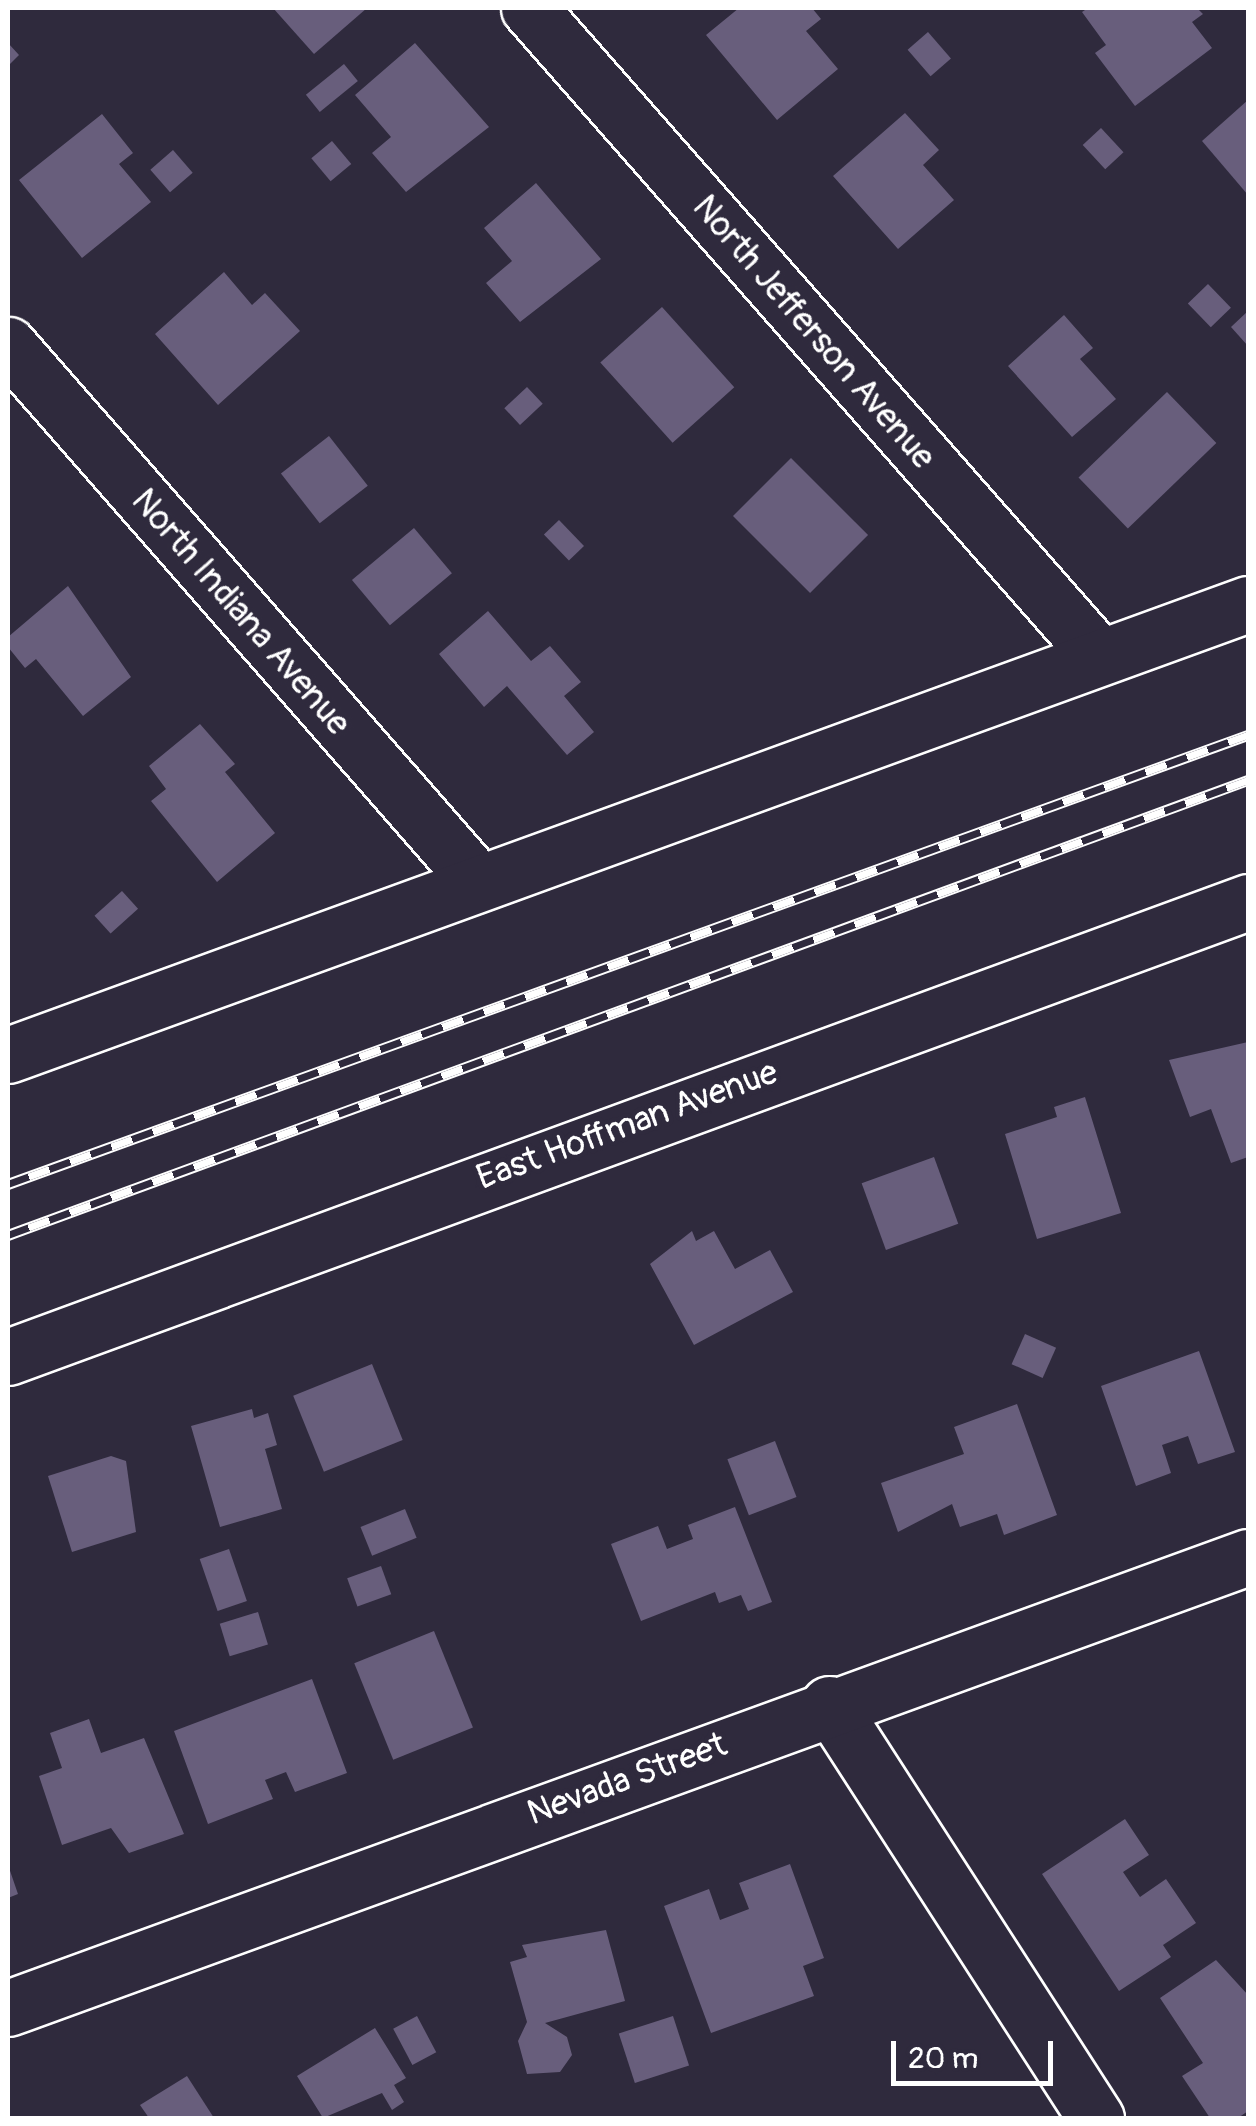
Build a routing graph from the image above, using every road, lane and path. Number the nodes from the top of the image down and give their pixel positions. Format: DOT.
graph roads {
  1 [pos="528,8"];
  2 [pos="8,346"];
  3 [pos="1248,604"];
  4 [pos="1099,656"];
  5 [pos="475,878"];
  6 [pos="1248,902"];
  7 [pos="8,1055"];
  8 [pos="8,1357"];
  9 [pos="1248,1557"];
  10 [pos="830,1704"];
  11 [pos="8,2008"];
  12 [pos="1096,2118"];
  1 -- 4 [label="street, North Jefferson Avenue"];
  2 -- 5 [label="street, North Indiana Avenue"];
  3 -- 4 [label="street"];
  4 -- 5 [label="street"];
  5 -- 7 [label="street"];
  6 -- 8 [label="street, East Hoffman Avenue"];
  9 -- 10 [label="street, Nevada Street"];
  10 -- 11 [label="street, Nevada Street"];
  10 -- 12 [label="street"];
}
